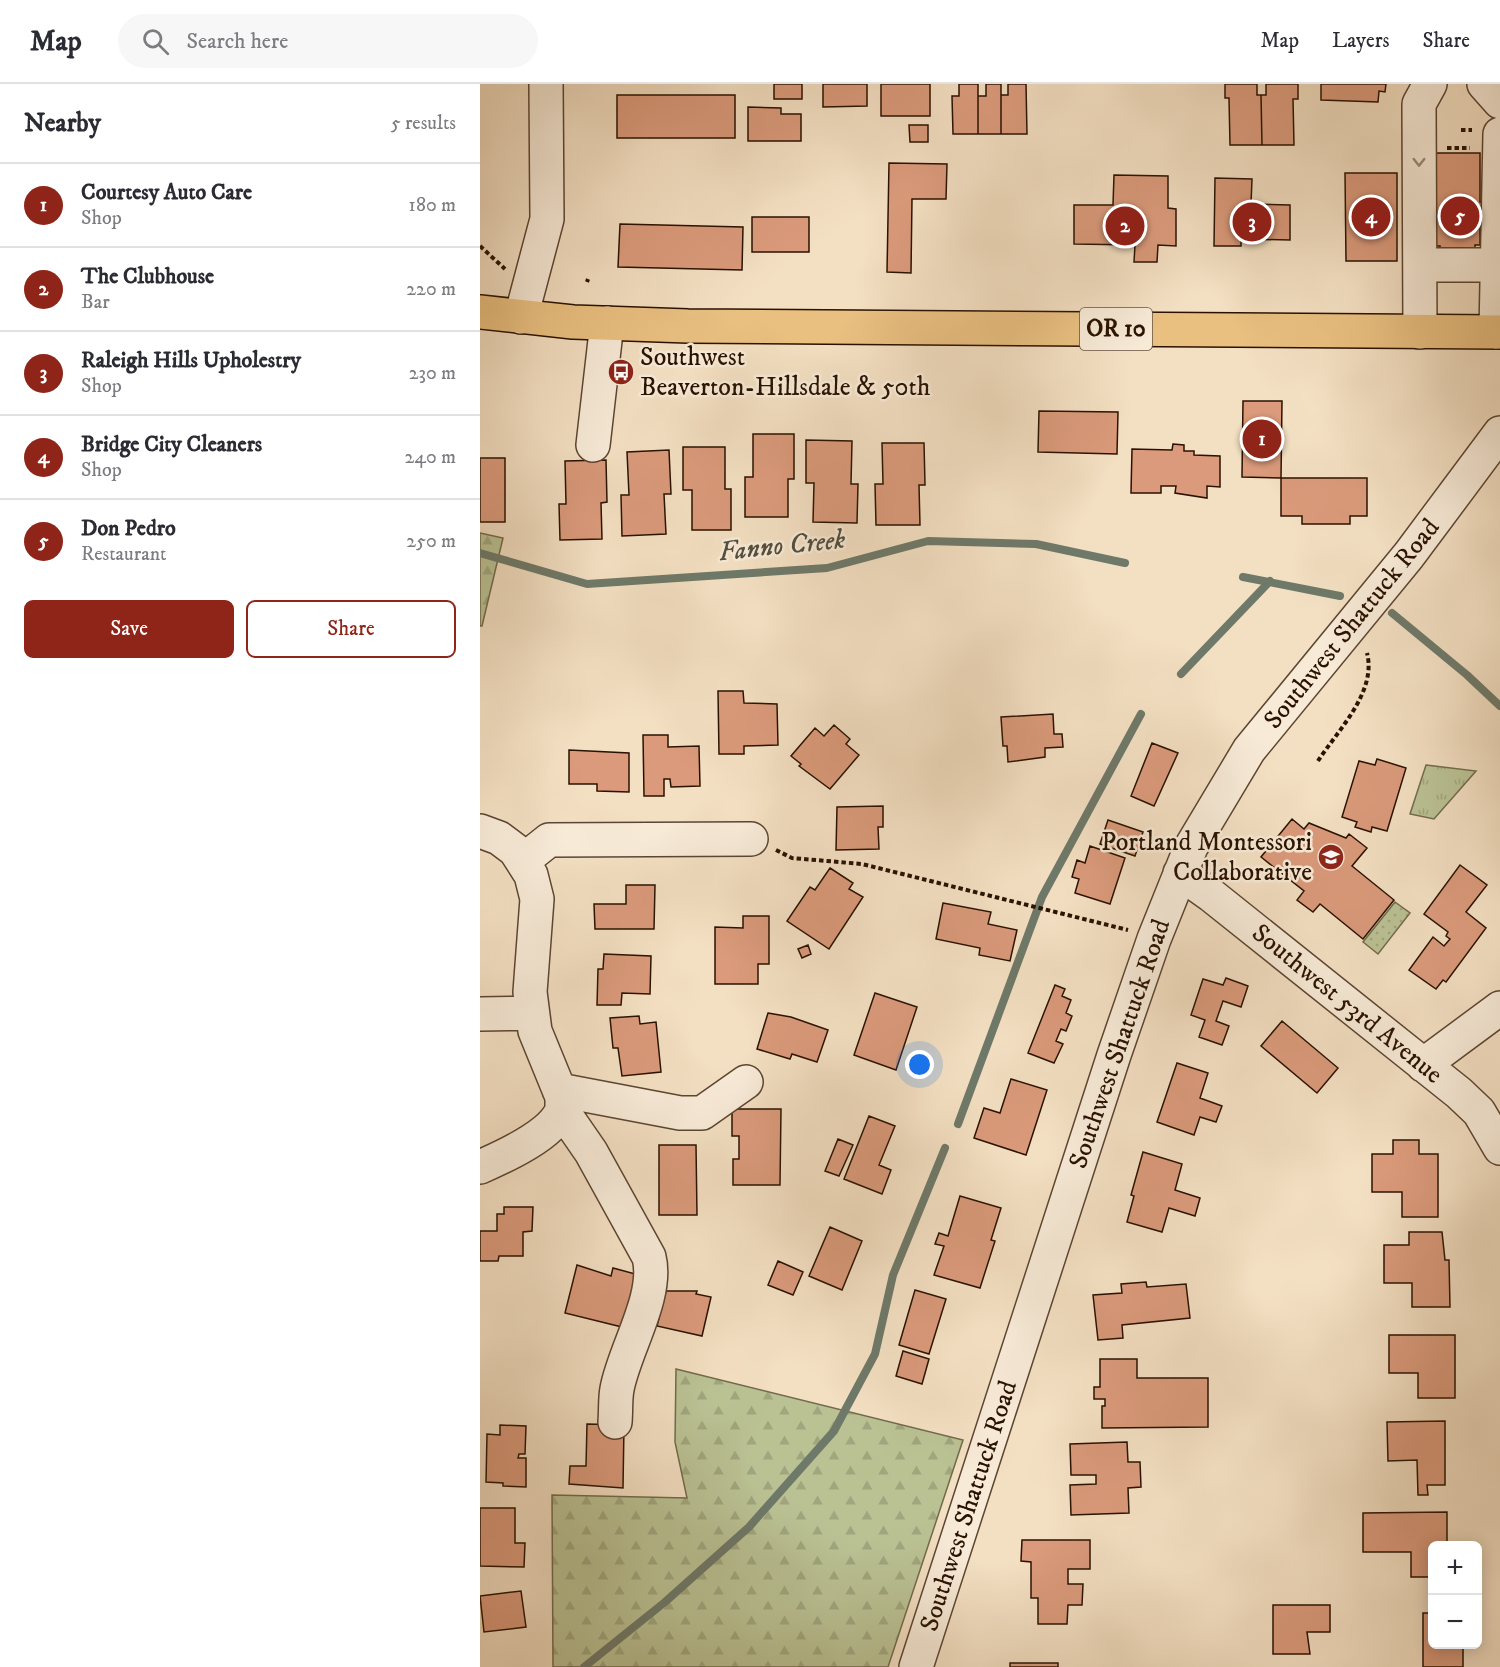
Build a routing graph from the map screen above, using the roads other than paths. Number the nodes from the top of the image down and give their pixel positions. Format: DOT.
graph roads {
  1 [pos="546,84"];
  2 [pos="1430,84"];
  3 [pos="1484,84"];
  4 [pos="1500,102"];
  5 [pos="1489,141"];
  6 [pos="1498,248"];
  7 [pos="1420,266"];
  8 [pos="480,312"];
  9 [pos="521,317"];
  10 [pos="607,323"];
  11 [pos="1420,332"];
  12 [pos="1498,332"];
  13 [pos="1500,433"];
  14 [pos="593,445"];
  15 [pos="480,831"];
  16 [pos="751,839"];
  17 [pos="524,860"];
  18 [pos="1180,873"];
  19 [pos="1500,1008"];
  20 [pos="531,1013"];
  21 [pos="480,1014"];
  22 [pos="1423,1065"];
  23 [pos="746,1083"];
  24 [pos="560,1100"];
  25 [pos="1500,1148"];
  26 [pos="480,1167"];
  27 [pos="615,1422"];
  28 [pos="916,1667"];
  1 -- 9 [label="street"];
  2 -- 7 [label="street, one-way"];
  3 -- 4 [label="street"];
  5 -- 6 [label="street"];
  6 -- 7 [label="street"];
  6 -- 12 [label="street"];
  7 -- 11 [label="street"];
  8 -- 9 [label="main road, OR 10"];
  9 -- 10 [label="main road, OR 10"];
  10 -- 11 [label="main road, OR 10"];
  10 -- 14 [label="street"];
  11 -- 12 [label="main road, OR 10"];
  13 -- 18 [label="street, Southwest Shattuck Road"];
  15 -- 17 [label="street"];
  16 -- 17 [label="street"];
  17 -- 20 [label="street"];
  18 -- 22 [label="street, Southwest 53rd Avenue"];
  18 -- 28 [label="street, Southwest Shattuck Road"];
  19 -- 22 [label="street"];
  20 -- 21 [label="street"];
  20 -- 24 [label="street"];
  22 -- 25 [label="street, Southwest 53rd Avenue"];
  23 -- 24 [label="street"];
  24 -- 26 [label="street"];
  24 -- 27 [label="street"];
}
